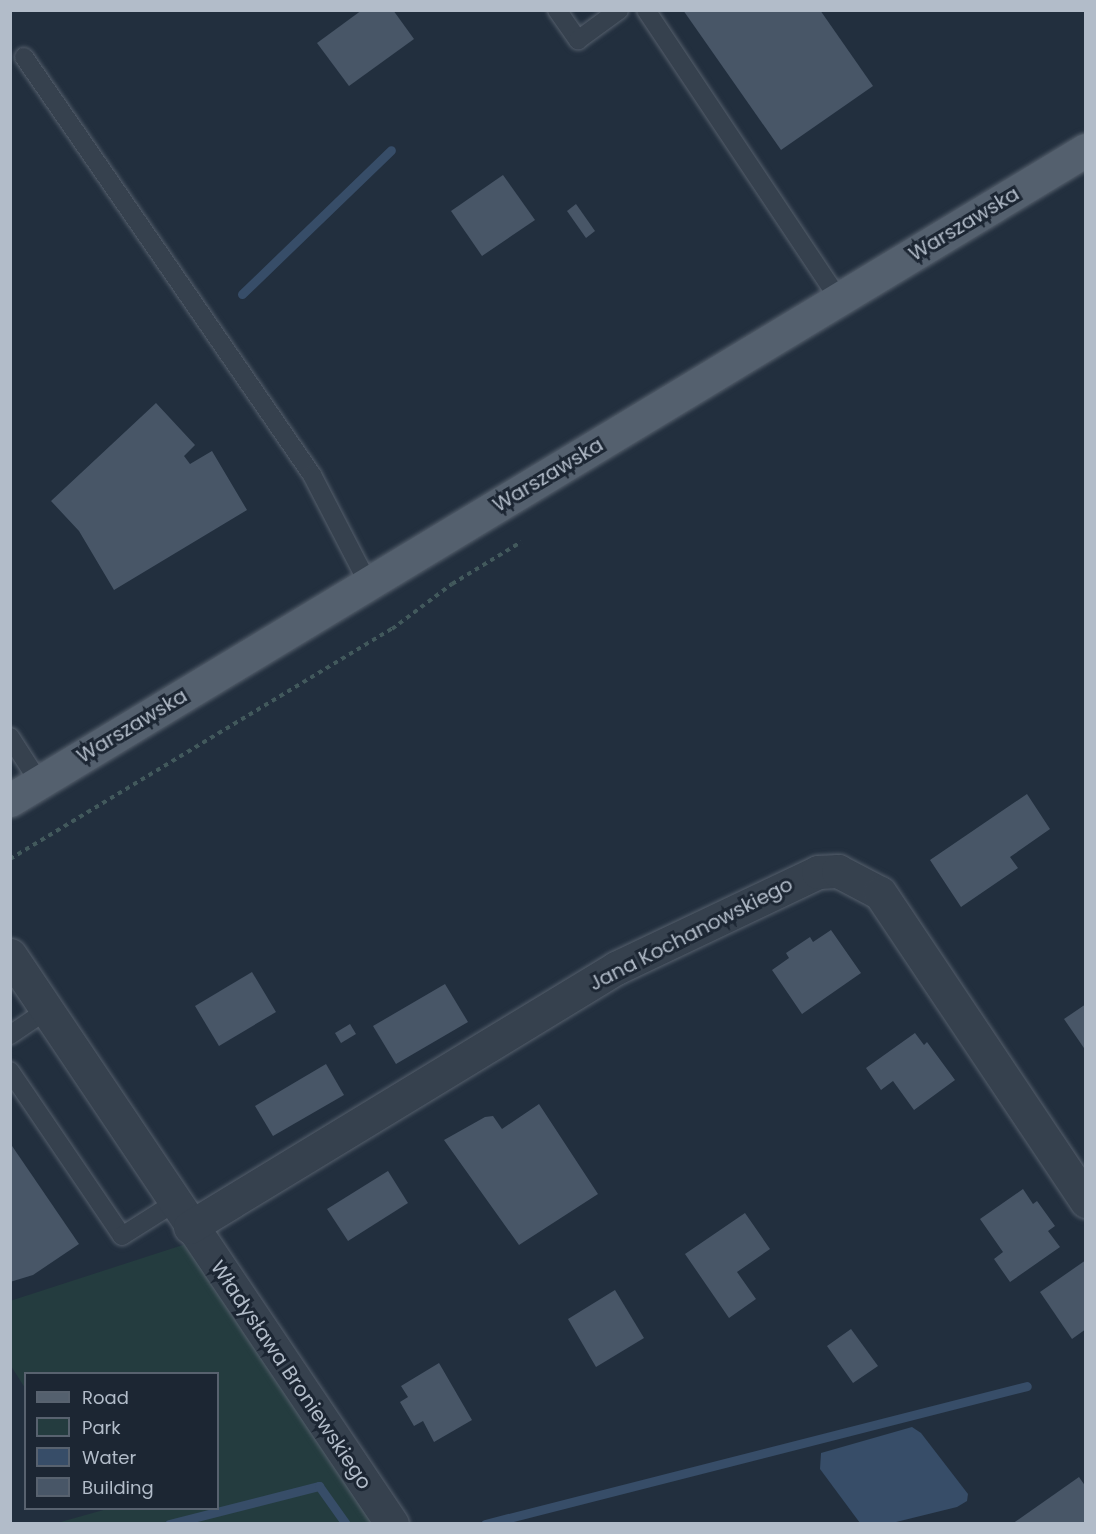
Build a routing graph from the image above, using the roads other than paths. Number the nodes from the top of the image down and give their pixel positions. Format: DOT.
graph roads {
  1 [pos="557,10"];
  2 [pos="619,10"];
  3 [pos="646,10"];
  4 [pos="24,57"];
  5 [pos="1086,150"];
  6 [pos="839,299"];
  7 [pos="369,583"];
  8 [pos="10,737"];
  9 [pos="39,782"];
  10 [pos="10,800"];
  11 [pos="10,955"];
  12 [pos="47,1010"];
  13 [pos="10,1035"];
  14 [pos="10,1071"];
  15 [pos="1080,1181"];
  16 [pos="182,1215"];
  17 [pos="392,1524"];
  1 -- 2 [label="lane"];
  3 -- 6 [label="lane"];
  4 -- 7 [label="lane"];
  5 -- 6 [label="main road, Warszawska"];
  6 -- 7 [label="main road, Warszawska"];
  7 -- 9 [label="main road, Warszawska"];
  8 -- 9 [label="lane"];
  9 -- 10 [label="main road, Warszawska"];
  11 -- 12 [label="street, Władysława Broniewskiego"];
  12 -- 13 [label="lane"];
  12 -- 16 [label="street, Władysława Broniewskiego"];
  14 -- 16 [label="lane"];
  15 -- 16 [label="street, Jana Kochanowskiego"];
  16 -- 17 [label="street, Władysława Broniewskiego"];
}
